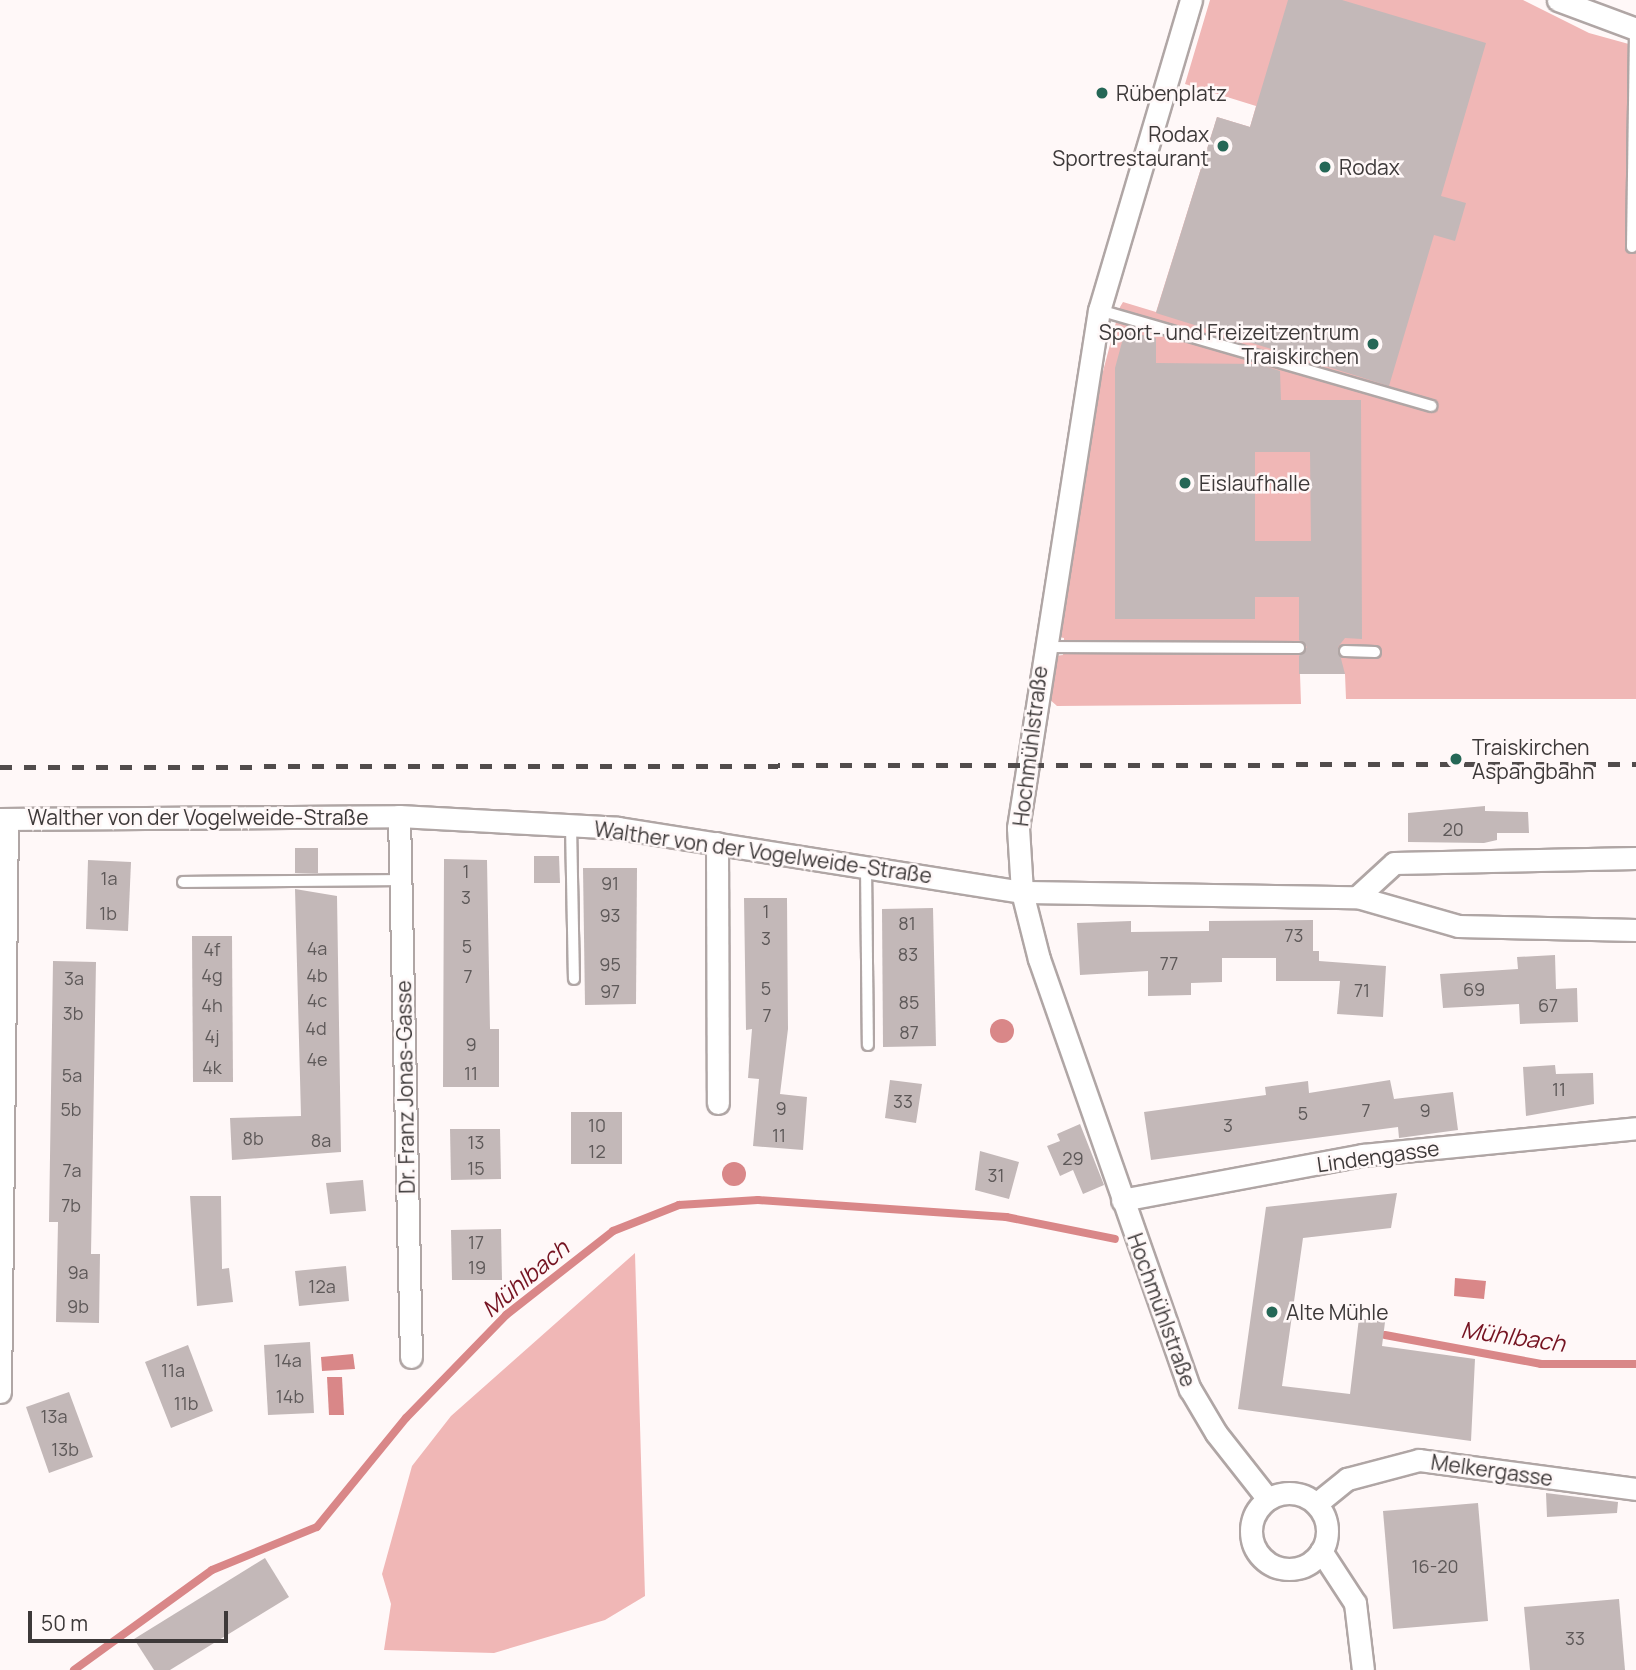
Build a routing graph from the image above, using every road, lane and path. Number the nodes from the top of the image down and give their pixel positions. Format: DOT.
graph roads {
  1 [pos="1191,0"];
  2 [pos="1558,0"];
  3 [pos="1636,29"];
  4 [pos="1632,247"];
  5 [pos="1099,310"];
  6 [pos="1431,406"];
  7 [pos="1043,647"];
  8 [pos="1299,648"];
  9 [pos="1345,650"];
  10 [pos="1376,652"];
  11 [pos="399,816"];
  12 [pos="4,819"];
  13 [pos="571,825"];
  14 [pos="717,843"];
  15 [pos="1636,858"];
  16 [pos="866,865"];
  17 [pos="400,880"];
  18 [pos="184,882"];
  19 [pos="1022,892"];
  20 [pos="1357,897"];
  21 [pos="1636,929"];
  22 [pos="574,979"];
  23 [pos="868,1045"];
  24 [pos="718,1103"];
  25 [pos="1636,1128"];
  26 [pos="4,1148"];
  27 [pos="1122,1200"];
  28 [pos="411,1357"];
  29 [pos="0,1392"];
  30 [pos="1636,1489"];
  31 [pos="1268,1499"];
  32 [pos="1316,1503"];
  33 [pos="1321,1551"];
  34 [pos="1363,1670"];
  1 -- 5 [label="street, Hochmühlstraße"];
  2 -- 3 [label="street"];
  3 -- 4 [label="lane"];
  5 -- 6 [label="lane"];
  5 -- 7 [label="street, Hochmühlstraße"];
  7 -- 8 [label="lane"];
  7 -- 19 [label="street, Hochmühlstraße"];
  9 -- 10 [label="lane"];
  11 -- 12 [label="street, Walther von der Vogelweide-Straße"];
  11 -- 13 [label="street, Walther von der Vogelweide-Straße"];
  11 -- 17 [label="street, Dr. Franz Jonas-Gasse"];
  12 -- 26 [label="street"];
  13 -- 14 [label="street, Walther von der Vogelweide-Straße"];
  13 -- 22 [label="lane"];
  14 -- 16 [label="street, Walther von der Vogelweide-Straße"];
  14 -- 24 [label="street"];
  15 -- 20 [label="street"];
  16 -- 19 [label="street, Walther von der Vogelweide-Straße"];
  16 -- 23 [label="lane"];
  17 -- 18 [label="lane"];
  17 -- 28 [label="street, Dr. Franz Jonas-Gasse"];
  19 -- 20 [label="street, Walther von der Vogelweide-Straße"];
  19 -- 27 [label="street, Hochmühlstraße"];
  20 -- 21 [label="street, Walther von der Vogelweide-Straße"];
  25 -- 27 [label="street, Lindengasse"];
  26 -- 29 [label="street"];
  27 -- 31 [label="street, Hochmühlstraße"];
  30 -- 32 [label="street, Melkergasse"];
  31 -- 32 [label="street"];
  31 -- 33 [label="street"];
  32 -- 33 [label="street"];
  33 -- 34 [label="street"];
}
